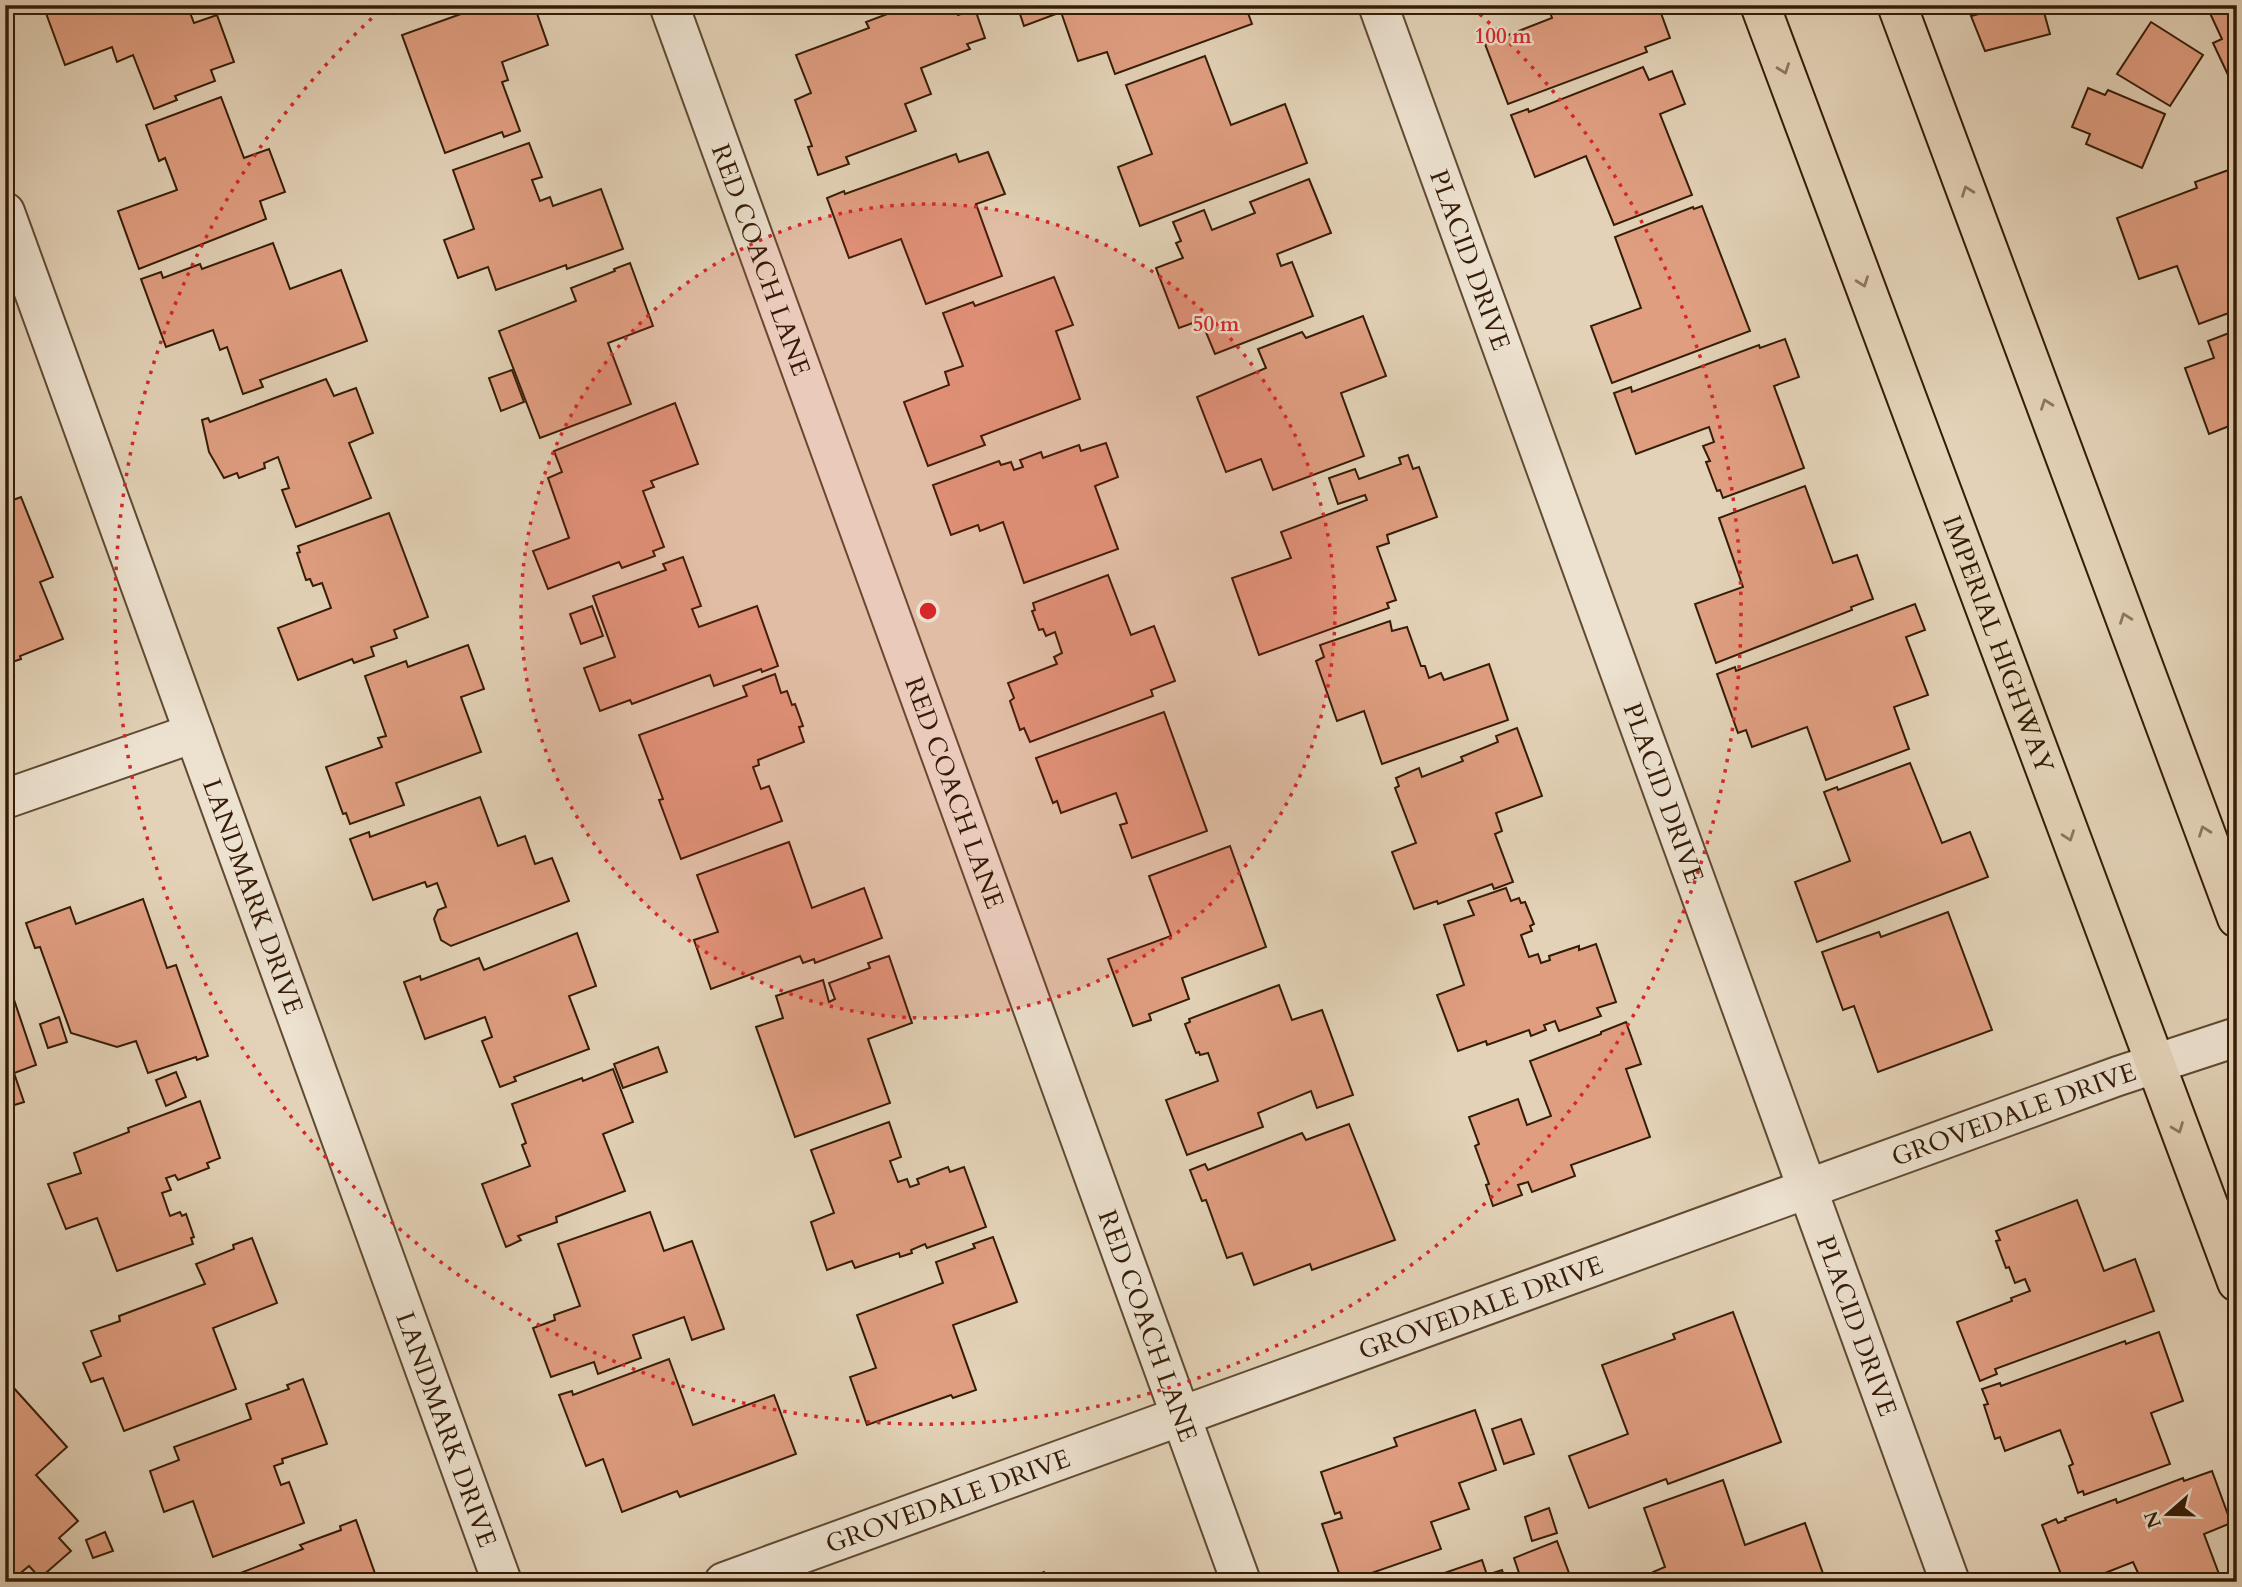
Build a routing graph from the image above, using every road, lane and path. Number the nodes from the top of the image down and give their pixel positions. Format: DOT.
graph roads {
  1 [pos="669,5"];
  2 [pos="1378,5"];
  3 [pos="1760,5"];
  4 [pos="1897,5"];
  5 [pos="5,212"];
  6 [pos="194,733"];
  7 [pos="5,799"];
  8 [pos="2237,918"];
  9 [pos="2237,1037"];
  10 [pos="2153,1064"];
  11 [pos="1807,1189"];
  12 [pos="2237,1282"];
  13 [pos="1181,1416"];
  14 [pos="502,1582"];
  15 [pos="724,1582"];
  16 [pos="1241,1582"];
  17 [pos="1950,1582"];
  1 -- 13 [label="street, RED COACH LANE"];
  2 -- 11 [label="street, PLACID DRIVE"];
  3 -- 10 [label="main road, IMPERIAL HIGHWAY, one-way"];
  8 -- 4 [label="main road, one-way"];
  5 -- 6 [label="street, LANDMARK DRIVE"];
  6 -- 7 [label="street"];
  6 -- 14 [label="street, LANDMARK DRIVE"];
  9 -- 10 [label="street, GROVEDALE DRIVE"];
  10 -- 11 [label="street, GROVEDALE DRIVE"];
  10 -- 12 [label="main road, IMPERIAL HIGHWAY, one-way"];
  11 -- 13 [label="street, GROVEDALE DRIVE"];
  11 -- 17 [label="street, PLACID DRIVE"];
  13 -- 15 [label="street, GROVEDALE DRIVE"];
  13 -- 16 [label="street, RED COACH LANE"];
}
